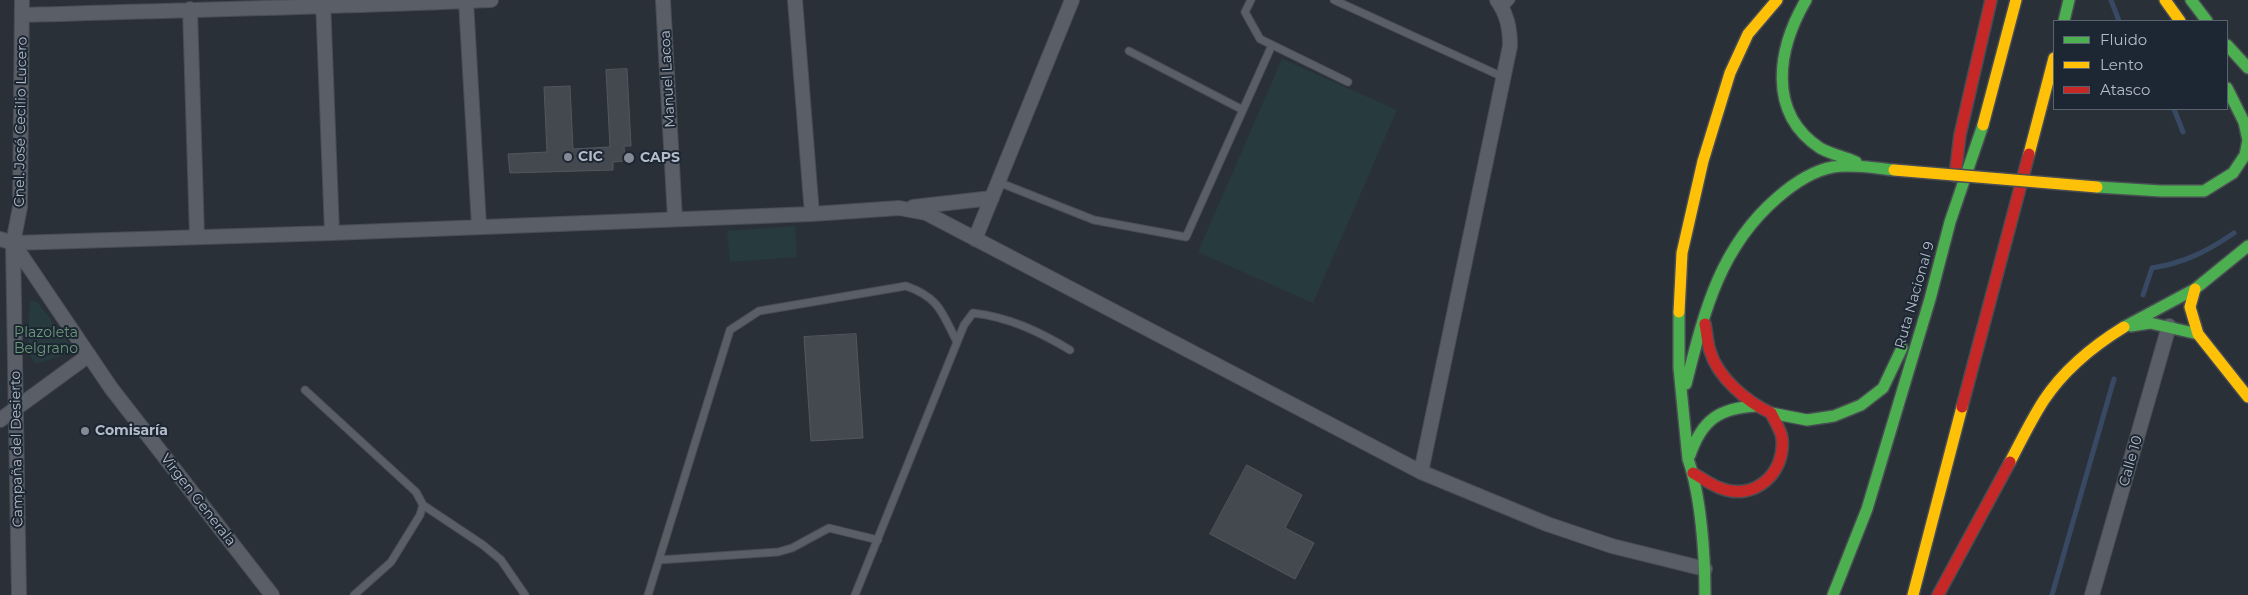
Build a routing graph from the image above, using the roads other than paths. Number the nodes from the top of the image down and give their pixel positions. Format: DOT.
graph roads {
  1 [pos="22,0"];
  2 [pos="491,0"];
  3 [pos="663,0"];
  4 [pos="795,0"];
  5 [pos="1072,0"];
  6 [pos="1250,0"];
  7 [pos="1334,0"];
  8 [pos="1776,0"];
  9 [pos="1806,0"];
  10 [pos="1991,0"];
  11 [pos="2016,0"];
  12 [pos="2069,0"];
  13 [pos="2165,0"];
  14 [pos="2184,0"];
  15 [pos="2191,0"];
  16 [pos="466,1"];
  17 [pos="1503,3"];
  18 [pos="323,4"];
  19 [pos="190,9"];
  20 [pos="23,15"];
  21 [pos="2064,20"];
  22 [pos="2179,20"];
  23 [pos="2191,20"];
  24 [pos="2206,20"];
  25 [pos="1272,44"];
  26 [pos="2228,46"];
  27 [pos="1129,51"];
  28 [pos="2053,62"];
  29 [pos="2248,68"];
  30 [pos="1503,76"];
  31 [pos="1348,82"];
  32 [pos="2228,90"];
  33 [pos="1243,110"];
  34 [pos="2045,137"];
  35 [pos="1863,168"];
  36 [pos="998,182"];
  37 [pos="2019,195"];
  38 [pos="992,198"];
  39 [pos="900,208"];
  40 [pos="812,214"];
  41 [pos="675,219"];
  42 [pos="1950,222"];
  43 [pos="479,226"];
  44 [pos="332,233"];
  45 [pos="197,236"];
  46 [pos="975,239"];
  47 [pos="6,241"];
  48 [pos="2248,246"];
  49 [pos="2195,289"];
  50 [pos="1930,299"];
  51 [pos="1704,317"];
  52 [pos="2124,326"];
  53 [pos="2169,326"];
  54 [pos="2198,334"];
  55 [pos="957,342"];
  56 [pos="1070,350"];
  57 [pos="90,354"];
  58 [pos="305,390"];
  59 [pos="2248,397"];
  60 [pos="1682,402"];
  61 [pos="1756,406"];
  62 [pos="16,408"];
  63 [pos="1771,413"];
  64 [pos="0,420"];
  65 [pos="1688,459"];
  66 [pos="1421,472"];
  67 [pos="1693,473"];
  68 [pos="423,505"];
  69 [pos="1867,509"];
  70 [pos="878,540"];
  71 [pos="659,560"];
  72 [pos="1705,568"];
  73 [pos="20,595"];
  74 [pos="272,595"];
  75 [pos="354,595"];
  76 [pos="525,595"];
  77 [pos="648,595"];
  78 [pos="855,595"];
  79 [pos="1705,595"];
  80 [pos="1833,595"];
  81 [pos="1843,595"];
  82 [pos="1913,595"];
  83 [pos="1938,595"];
  84 [pos="2092,595"];
  1 -- 20 [label="street, Cnel. José Cecilio Lucero"];
  2 -- 16 [label="street"];
  3 -- 41 [label="street, Manuel Lacoa"];
  4 -- 40 [label="street"];
  5 -- 36 [label="street"];
  6 -- 25 [label="lane"];
  7 -- 30 [label="lane"];
  8 -- 60 [label="main road"];
  9 -- 35 [label="main road"];
  10 -- 42 [label="main road"];
  11 -- 42 [label="main road, Ruta Nacional 9"];
  12 -- 21 [label="main road"];
  13 -- 22 [label="main road"];
  14 -- 23 [label="main road"];
  15 -- 24 [label="main road"];
  16 -- 18 [label="street"];
  16 -- 43 [label="street"];
  17 -- 30 [label="street"];
  18 -- 19 [label="street"];
  18 -- 44 [label="street"];
  19 -- 20 [label="street"];
  19 -- 45 [label="street"];
  20 -- 47 [label="street, Cnel. José Cecilio Lucero"];
  25 -- 31 [label="lane"];
  25 -- 33 [label="lane"];
  26 -- 29 [label="main road"];
  27 -- 33 [label="lane"];
  28 -- 37 [label="main road"];
  30 -- 66 [label="street"];
  32 -- 35 [label="main road, bridge"];
  33 -- 36 [label="lane"];
  34 -- 37 [label="main road"];
  35 -- 51 [label="main road"];
  36 -- 38 [label="street"];
  37 -- 82 [label="main road"];
  38 -- 39 [label="street"];
  38 -- 46 [label="street"];
  39 -- 40 [label="street"];
  39 -- 46 [label="street"];
  40 -- 41 [label="street"];
  41 -- 43 [label="street"];
  42 -- 50 [label="main road, Ruta Nacional 9"];
  43 -- 44 [label="street"];
  44 -- 45 [label="street"];
  45 -- 47 [label="street"];
  46 -- 66 [label="street"];
  47 -- 57 [label="street, Virgen Generala"];
  47 -- 62 [label="street, Campaña del Desierto"];
  48 -- 49 [label="main road"];
  49 -- 52 [label="main road"];
  49 -- 54 [label="main road"];
  50 -- 63 [label="main road"];
  50 -- 69 [label="main road, Ruta Nacional 9"];
  51 -- 60 [label="main road"];
  51 -- 61 [label="main road"];
  52 -- 53 [label="main road"];
  52 -- 83 [label="main road"];
  53 -- 54 [label="main road"];
  53 -- 84 [label="street, Calle 10"];
  54 -- 59 [label="main road"];
  55 -- 56 [label="lane"];
  55 -- 70 [label="lane"];
  55 -- 71 [label="lane"];
  57 -- 62 [label="street"];
  57 -- 74 [label="street, Virgen Generala"];
  58 -- 68 [label="lane"];
  60 -- 65 [label="main road"];
  61 -- 63 [label="main road"];
  61 -- 65 [label="main road"];
  62 -- 64 [label="street"];
  62 -- 73 [label="street, Campaña del Desierto"];
  63 -- 67 [label="main road"];
  65 -- 67 [label="main road"];
  66 -- 72 [label="street"];
  67 -- 72 [label="main road"];
  68 -- 75 [label="lane"];
  68 -- 76 [label="lane"];
  69 -- 80 [label="main road, Ruta Nacional 9"];
  69 -- 81 [label="main road"];
  70 -- 71 [label="lane"];
  70 -- 78 [label="lane"];
  71 -- 77 [label="lane"];
  72 -- 79 [label="main road"];
}
